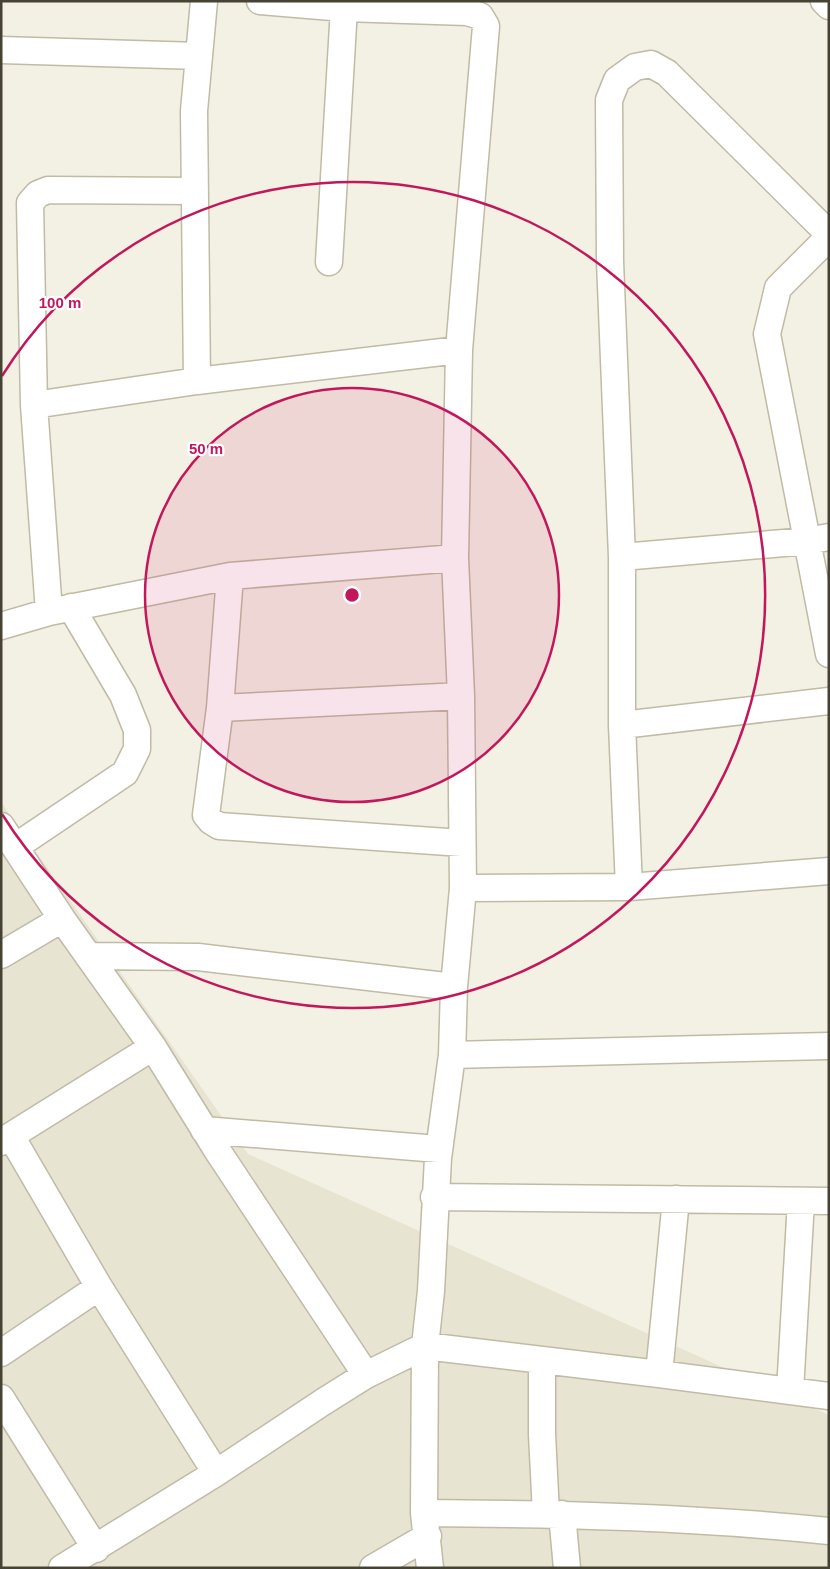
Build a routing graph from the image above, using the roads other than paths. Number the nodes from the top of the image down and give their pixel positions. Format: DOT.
graph roads {
  1 [pos="204,1"];
  2 [pos="260,1"];
  3 [pos="824,1"];
  4 [pos="829,6"];
  5 [pos="344,8"];
  6 [pos="1,50"];
  7 [pos="199,56"];
  8 [pos="194,191"];
  9 [pos="829,236"];
  10 [pos="329,262"];
  11 [pos="459,350"];
  12 [pos="197,380"];
  13 [pos="34,405"];
  14 [pos="818,538"];
  15 [pos="622,557"];
  16 [pos="455,558"];
  17 [pos="230,576"];
  18 [pos="60,610"];
  19 [pos="1,626"];
  20 [pos="829,654"];
  21 [pos="461,696"];
  22 [pos="829,701"];
  23 [pos="220,708"];
  24 [pos="622,725"];
  25 [pos="8,836"];
  26 [pos="462,843"];
  27 [pos="829,871"];
  28 [pos="629,887"];
  29 [pos="463,888"];
  30 [pos="62,919"];
  31 [pos="1,955"];
  32 [pos="88,956"];
  33 [pos="454,986"];
  34 [pos="829,1046"];
  35 [pos="152,1047"];
  36 [pos="452,1055"];
  37 [pos="204,1130"];
  38 [pos="6,1139"];
  39 [pos="438,1149"];
  40 [pos="434,1197"];
  41 [pos="676,1200"];
  42 [pos="801,1201"];
  43 [pos="829,1201"];
  44 [pos="99,1288"];
  45 [pos="425,1346"];
  46 [pos="1,1353"];
  47 [pos="542,1360"];
  48 [pos="660,1374"];
  49 [pos="366,1375"];
  50 [pos="790,1391"];
  51 [pos="829,1396"];
  52 [pos="1,1398"];
  53 [pos="216,1474"];
  54 [pos="554,1514"];
  55 [pos="426,1525"];
  56 [pos="829,1531"];
  57 [pos="96,1549"];
  58 [pos="62,1568"];
  59 [pos="373,1568"];
  60 [pos="430,1568"];
  61 [pos="567,1568"];
  1 -- 7 [label="street"];
  2 -- 5 [label="street"];
  3 -- 4 [label="street"];
  5 -- 10 [label="street"];
  5 -- 11 [label="street"];
  6 -- 7 [label="street"];
  7 -- 8 [label="street"];
  8 -- 12 [label="street"];
  8 -- 13 [label="street"];
  9 -- 14 [label="street"];
  9 -- 15 [label="street"];
  11 -- 12 [label="street"];
  11 -- 16 [label="street"];
  12 -- 13 [label="street"];
  13 -- 18 [label="street"];
  14 -- 15 [label="street"];
  14 -- 20 [label="street"];
  15 -- 24 [label="street"];
  16 -- 17 [label="street"];
  16 -- 21 [label="street"];
  17 -- 18 [label="street"];
  17 -- 23 [label="street"];
  18 -- 19 [label="street"];
  18 -- 25 [label="street"];
  21 -- 23 [label="street"];
  21 -- 26 [label="street"];
  22 -- 24 [label="street"];
  23 -- 26 [label="street"];
  24 -- 28 [label="street"];
  25 -- 30 [label="street"];
  26 -- 29 [label="street"];
  27 -- 28 [label="street"];
  28 -- 29 [label="street"];
  29 -- 33 [label="street"];
  30 -- 31 [label="street"];
  30 -- 32 [label="street"];
  32 -- 33 [label="street"];
  32 -- 35 [label="street"];
  33 -- 36 [label="street"];
  34 -- 36 [label="street"];
  35 -- 37 [label="street"];
  35 -- 38 [label="street"];
  36 -- 39 [label="street"];
  37 -- 39 [label="street"];
  37 -- 49 [label="street"];
  38 -- 44 [label="street"];
  39 -- 40 [label="street"];
  40 -- 41 [label="street"];
  40 -- 45 [label="street"];
  41 -- 42 [label="street"];
  41 -- 48 [label="street"];
  42 -- 43 [label="street"];
  42 -- 50 [label="street"];
  44 -- 46 [label="street"];
  44 -- 53 [label="street"];
  45 -- 47 [label="street"];
  45 -- 49 [label="street"];
  45 -- 55 [label="street"];
  47 -- 48 [label="street"];
  47 -- 54 [label="street"];
  48 -- 50 [label="street"];
  49 -- 53 [label="street"];
  50 -- 51 [label="street"];
  52 -- 57 [label="street"];
  53 -- 57 [label="street"];
  54 -- 55 [label="street"];
  54 -- 56 [label="street"];
  54 -- 61 [label="street"];
  55 -- 59 [label="street"];
  55 -- 60 [label="street"];
  57 -- 58 [label="street"];
}
